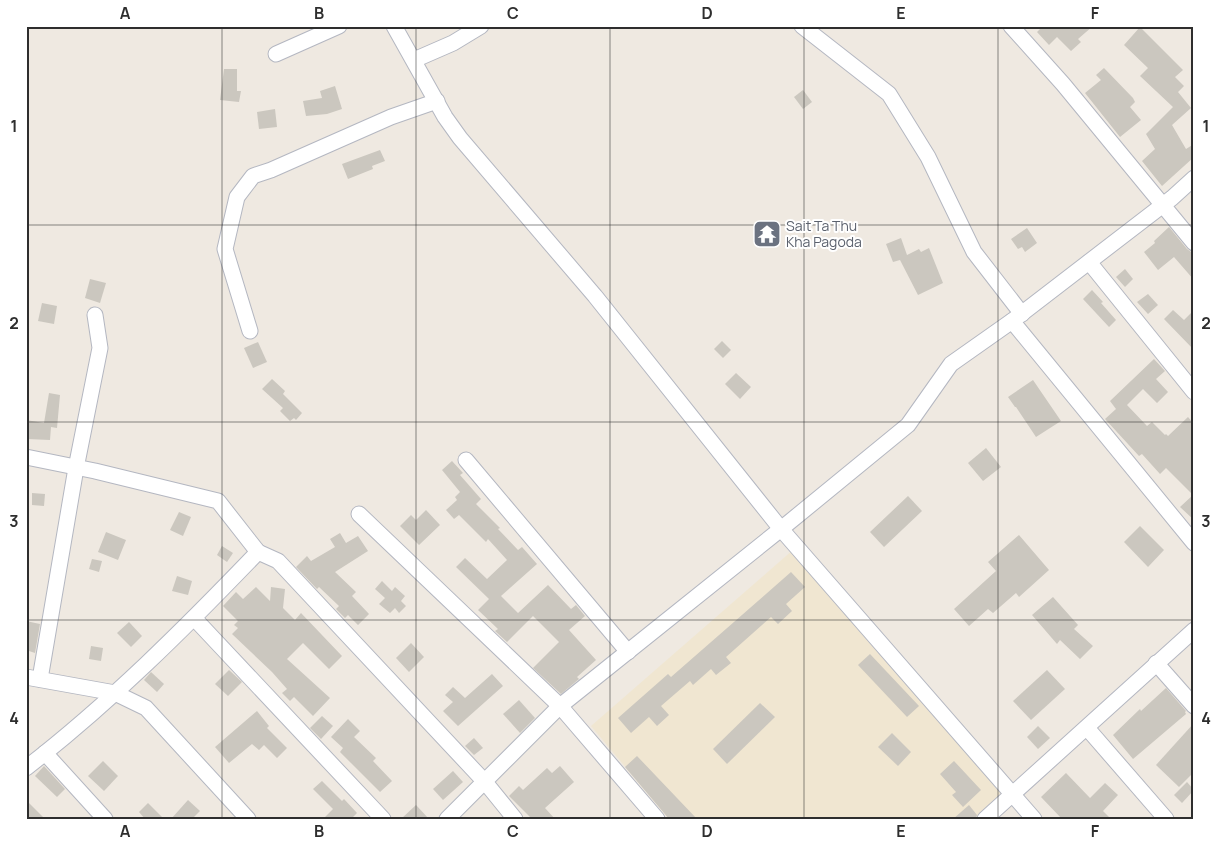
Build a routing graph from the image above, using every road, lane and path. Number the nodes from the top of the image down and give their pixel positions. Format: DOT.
graph roads {
  1 [pos="339,26"];
  2 [pos="394,26"];
  3 [pos="482,26"];
  4 [pos="802,26"];
  5 [pos="1011,26"];
  6 [pos="276,54"];
  7 [pos="414,60"];
  8 [pos="437,101"];
  9 [pos="1194,178"];
  10 [pos="1162,205"];
  11 [pos="1194,243"];
  12 [pos="1089,262"];
  13 [pos="95,315"];
  14 [pos="1017,317"];
  15 [pos="250,331"];
  16 [pos="1194,392"];
  17 [pos="26,457"];
  18 [pos="466,460"];
  19 [pos="76,468"];
  20 [pos="359,514"];
  21 [pos="781,529"];
  22 [pos="1194,543"];
  23 [pos="258,552"];
  24 [pos="194,618"];
  25 [pos="1194,630"];
  26 [pos="628,652"];
  27 [pos="1156,663"];
  28 [pos="33,678"];
  29 [pos="116,693"];
  30 [pos="560,706"];
  31 [pos="1194,706"];
  32 [pos="1087,728"];
  33 [pos="45,753"];
  34 [pos="26,768"];
  35 [pos="485,782"];
  36 [pos="1013,795"];
  37 [pos="105,819"];
  38 [pos="248,819"];
  39 [pos="383,819"];
  40 [pos="447,819"];
  41 [pos="515,819"];
  42 [pos="657,819"];
  43 [pos="985,819"];
  44 [pos="1034,819"];
  45 [pos="1166,819"];
  1 -- 6 [label="street"];
  2 -- 7 [label="street"];
  3 -- 7 [label="street"];
  4 -- 14 [label="street"];
  5 -- 10 [label="street"];
  7 -- 8 [label="street"];
  8 -- 15 [label="street"];
  8 -- 21 [label="street"];
  9 -- 10 [label="street"];
  10 -- 11 [label="street"];
  10 -- 12 [label="street"];
  12 -- 14 [label="street"];
  12 -- 16 [label="street"];
  13 -- 19 [label="street"];
  14 -- 21 [label="street"];
  14 -- 22 [label="street"];
  17 -- 19 [label="street"];
  18 -- 26 [label="street"];
  19 -- 23 [label="street"];
  19 -- 28 [label="street"];
  20 -- 30 [label="street"];
  21 -- 26 [label="street"];
  21 -- 36 [label="street"];
  23 -- 24 [label="street"];
  23 -- 35 [label="street"];
  24 -- 29 [label="street"];
  24 -- 39 [label="street"];
  25 -- 27 [label="street"];
  26 -- 30 [label="street"];
  27 -- 31 [label="street"];
  27 -- 32 [label="street"];
  28 -- 29 [label="street"];
  29 -- 33 [label="street"];
  29 -- 38 [label="street"];
  30 -- 35 [label="street"];
  30 -- 42 [label="street"];
  32 -- 36 [label="street"];
  32 -- 45 [label="street"];
  33 -- 34 [label="street"];
  33 -- 37 [label="street"];
  35 -- 40 [label="street"];
  35 -- 41 [label="street"];
  36 -- 43 [label="street"];
  36 -- 44 [label="street"];
}
